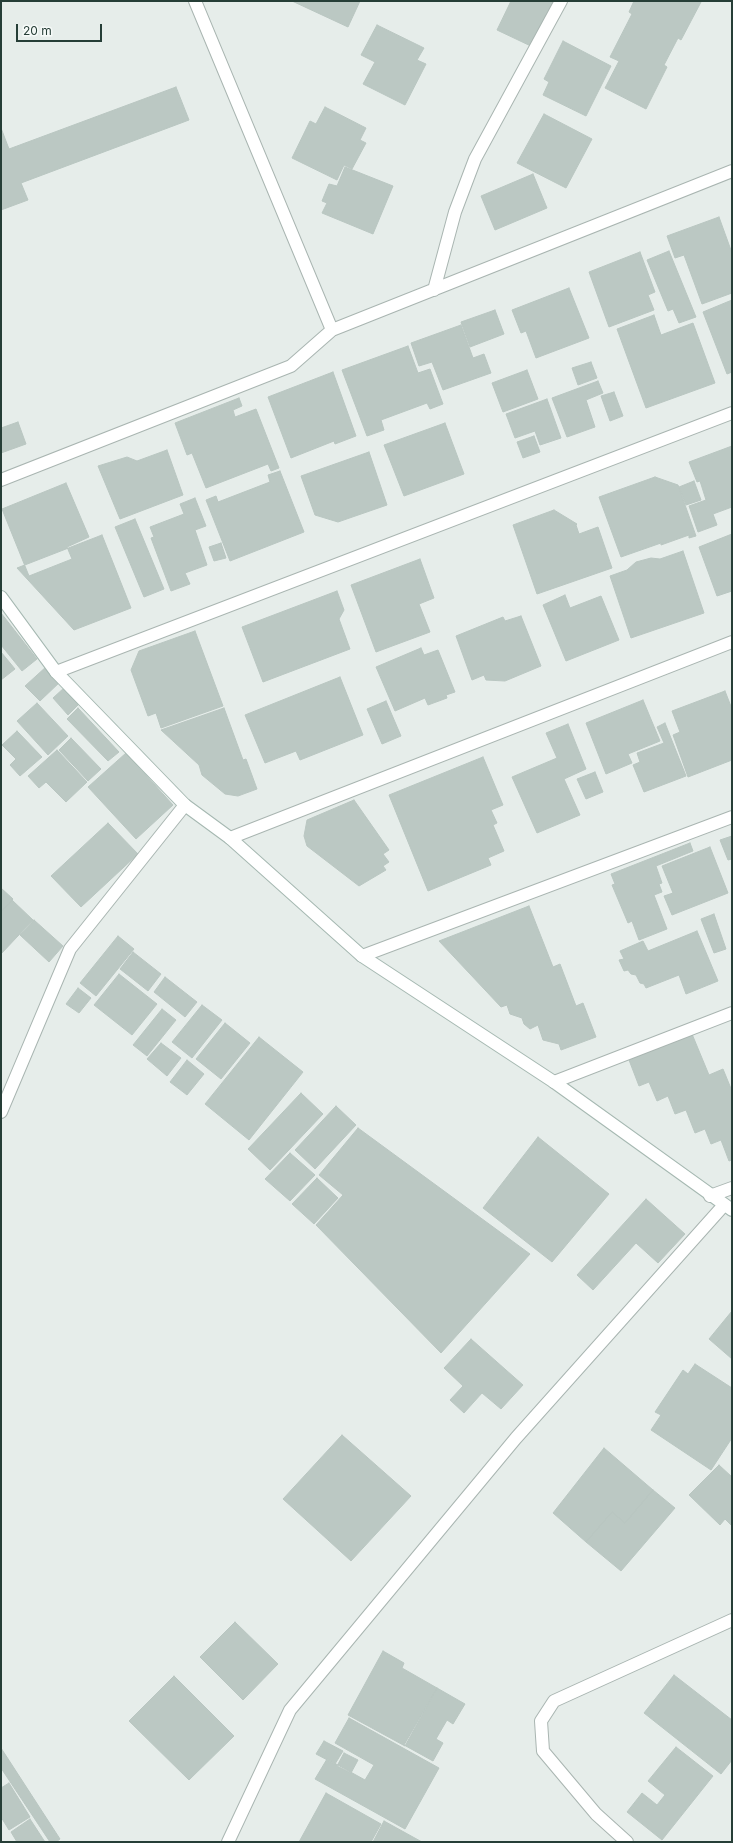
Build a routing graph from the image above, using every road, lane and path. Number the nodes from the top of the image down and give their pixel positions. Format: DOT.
graph roads {
  1 [pos="195,1"];
  2 [pos="561,1"];
  3 [pos="732,171"];
  4 [pos="434,290"];
  5 [pos="332,330"];
  6 [pos="732,414"];
  7 [pos="1,480"];
  8 [pos="1,597"];
  9 [pos="732,642"];
  10 [pos="56,672"];
  11 [pos="185,805"];
  12 [pos="732,817"];
  13 [pos="230,838"];
  14 [pos="362,956"];
  15 [pos="732,1013"];
  16 [pos="554,1082"];
  17 [pos="1,1112"];
  18 [pos="732,1188"];
  19 [pos="710,1196"];
  20 [pos="728,1208"];
  21 [pos="732,1620"];
  22 [pos="228,1842"];
  23 [pos="627,1842"];
  1 -- 5 [label="street"];
  2 -- 4 [label="street"];
  3 -- 4 [label="street"];
  4 -- 5 [label="street"];
  5 -- 7 [label="street"];
  6 -- 10 [label="street"];
  8 -- 10 [label="street"];
  9 -- 13 [label="street"];
  10 -- 11 [label="street"];
  11 -- 13 [label="street"];
  11 -- 17 [label="street"];
  12 -- 14 [label="street"];
  13 -- 14 [label="street"];
  14 -- 16 [label="street"];
  15 -- 16 [label="street"];
  16 -- 19 [label="street"];
  18 -- 19 [label="street"];
  19 -- 20 [label="street"];
  20 -- 22 [label="street"];
  21 -- 23 [label="street"];
}
